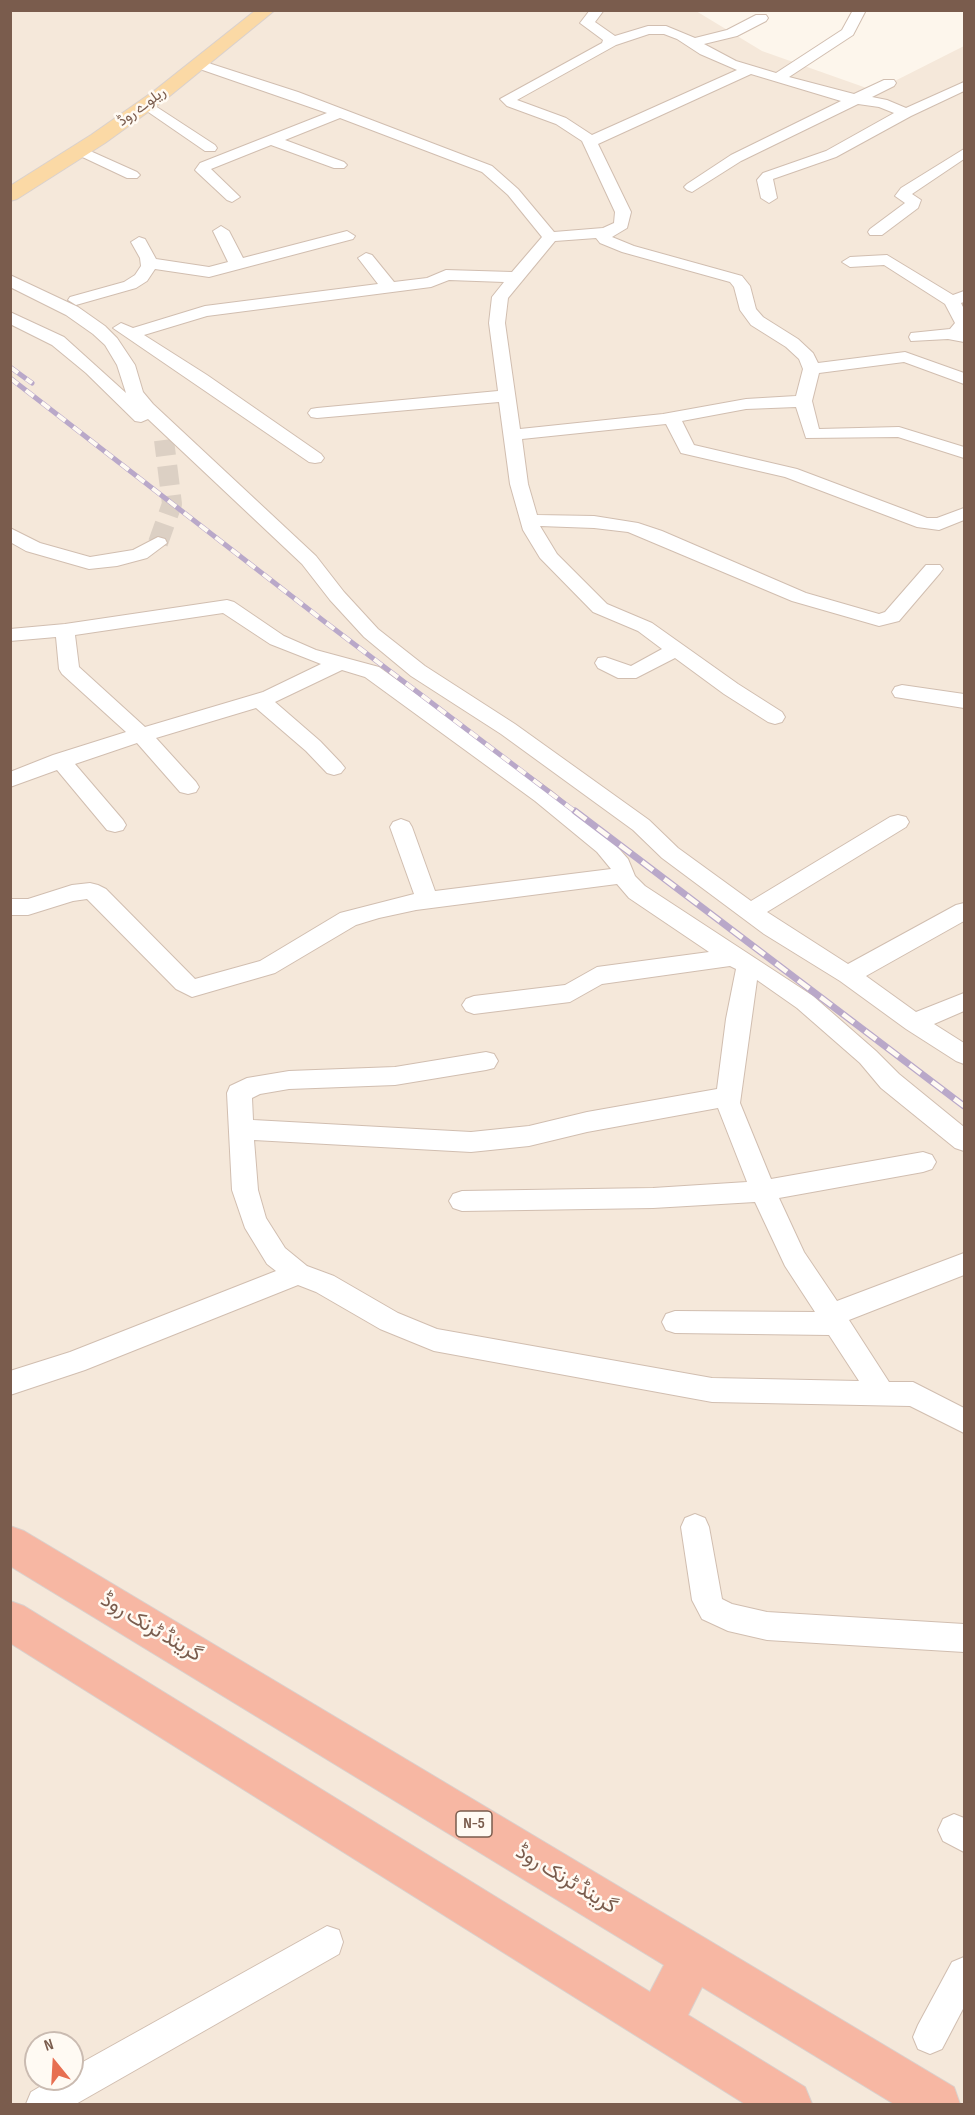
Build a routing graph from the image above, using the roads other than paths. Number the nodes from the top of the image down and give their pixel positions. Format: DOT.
graph roads {
  1 [pos="598,10"];
  2 [pos="860,10"];
  3 [pos="259,12"];
  4 [pos="760,18"];
  5 [pos="611,42"];
  6 [pos="693,43"];
  7 [pos="199,64"];
  8 [pos="749,70"];
  9 [pos="778,78"];
  10 [pos="889,83"];
  11 [pos="963,87"];
  12 [pos="859,99"];
  13 [pos="146,104"];
  14 [pos="340,113"];
  15 [pos="906,113"];
  16 [pos="271,140"];
  17 [pos="590,142"];
  18 [pos="210,148"];
  19 [pos="79,150"];
  20 [pos="964,153"];
  21 [pos="339,165"];
  22 [pos="132,175"];
  23 [pos="692,187"];
  24 [pos="10,195"];
  25 [pos="232,197"];
  26 [pos="769,198"];
  27 [pos="221,231"];
  28 [pos="876,232"];
  29 [pos="601,233"];
  30 [pos="347,236"];
  31 [pos="550,237"];
  32 [pos="139,242"];
  33 [pos="366,258"];
  34 [pos="850,262"];
  35 [pos="149,263"];
  36 [pos="238,266"];
  37 [pos="516,277"];
  38 [pos="390,288"];
  39 [pos="958,298"];
  40 [pos="76,300"];
  41 [pos="10,317"];
  42 [pos="131,334"];
  43 [pos="959,336"];
  44 [pos="917,337"];
  45 [pos="812,369"];
  46 [pos="964,379"];
  47 [pos="507,396"];
  48 [pos="803,401"];
  49 [pos="317,413"];
  50 [pos="671,417"];
  51 [pos="512,435"];
  52 [pos="164,440"];
  53 [pos="964,453"];
  54 [pos="315,458"];
  55 [pos="964,513"];
  56 [pos="529,520"];
  57 [pos="10,534"];
  58 [pos="158,543"];
  59 [pos="933,569"];
  60 [pos="65,630"];
  61 [pos="10,635"];
  62 [pos="676,649"];
  63 [pos="342,662"];
  64 [pos="605,663"];
  65 [pos="902,692"];
  66 [pos="259,700"];
  67 [pos="964,701"];
  68 [pos="776,717"];
  69 [pos="142,735"];
  70 [pos="60,760"];
  71 [pos="334,768"];
  72 [pos="10,780"];
  73 [pos="188,787"];
  74 [pos="898,822"];
  75 [pos="115,825"];
  76 [pos="401,827"];
  77 [pos="624,874"];
  78 [pos="428,902"];
  79 [pos="10,907"];
  80 [pos="964,911"];
  81 [pos="750,912"];
  82 [pos="740,961"];
  83 [pos="848,975"];
  84 [pos="964,1002"];
  85 [pos="474,1005"];
  86 [pos="914,1023"];
  87 [pos="964,1055"];
  88 [pos="486,1061"];
  89 [pos="728,1097"];
  90 [pos="240,1130"];
  91 [pos="964,1141"];
  92 [pos="923,1162"];
  93 [pos="763,1191"];
  94 [pos="462,1201"];
  95 [pos="964,1264"];
  96 [pos="298,1274"];
  97 [pos="834,1319"];
  98 [pos="675,1322"];
  99 [pos="10,1383"];
  100 [pos="882,1392"];
  101 [pos="964,1421"];
  102 [pos="695,1527"];
  103 [pos="10,1544"];
  104 [pos="10,1620"];
  105 [pos="964,1638"];
  106 [pos="327,1942"];
  107 [pos="693,1956"];
  108 [pos="964,1974"];
  109 [pos="659,2024"];
  110 [pos="930,2037"];
  111 [pos="43,2104"];
  112 [pos="788,2104"];
  113 [pos="937,2104"];
  1 -- 5 [label="street"];
  2 -- 9 [label="street"];
  3 -- 7 [label="main road, ریلوے روڈ"];
  4 -- 6 [label="street"];
  5 -- 6 [label="street"];
  5 -- 17 [label="street"];
  6 -- 8 [label="street"];
  7 -- 13 [label="main road, ریلوے روڈ"];
  7 -- 14 [label="street"];
  8 -- 9 [label="street"];
  8 -- 17 [label="street"];
  9 -- 12 [label="street"];
  10 -- 12 [label="street"];
  11 -- 15 [label="street"];
  12 -- 15 [label="street"];
  12 -- 23 [label="street"];
  13 -- 18 [label="street"];
  13 -- 19 [label="main road, ریلوے روڈ"];
  14 -- 16 [label="street"];
  14 -- 31 [label="street"];
  15 -- 26 [label="street"];
  16 -- 21 [label="street"];
  16 -- 25 [label="street"];
  17 -- 29 [label="street"];
  19 -- 22 [label="street"];
  19 -- 24 [label="main road, ریلوے روڈ"];
  20 -- 28 [label="street"];
  27 -- 36 [label="street"];
  29 -- 31 [label="street"];
  29 -- 45 [label="street"];
  30 -- 36 [label="street"];
  31 -- 37 [label="street"];
  32 -- 35 [label="street"];
  33 -- 38 [label="street"];
  34 -- 39 [label="street"];
  35 -- 36 [label="street"];
  35 -- 40 [label="street"];
  37 -- 38 [label="street"];
  37 -- 47 [label="street"];
  38 -- 42 [label="street"];
  39 -- 43 [label="street"];
  40 -- 42 [label="street"];
  40 -- 81 [label="street"];
  41 -- 52 [label="street"];
  42 -- 54 [label="street"];
  43 -- 44 [label="street"];
  45 -- 46 [label="street"];
  45 -- 48 [label="street"];
  47 -- 49 [label="street"];
  47 -- 51 [label="street"];
  48 -- 50 [label="street"];
  48 -- 53 [label="street"];
  50 -- 51 [label="street"];
  50 -- 55 [label="street"];
  51 -- 56 [label="street"];
  56 -- 59 [label="street"];
  56 -- 62 [label="street"];
  57 -- 58 [label="street"];
  60 -- 61 [label="street"];
  60 -- 63 [label="street"];
  60 -- 69 [label="street"];
  62 -- 64 [label="street"];
  62 -- 68 [label="street"];
  63 -- 66 [label="street"];
  63 -- 77 [label="street"];
  65 -- 67 [label="street"];
  66 -- 69 [label="street"];
  66 -- 71 [label="street"];
  69 -- 70 [label="street"];
  69 -- 73 [label="street"];
  70 -- 72 [label="street"];
  70 -- 75 [label="street"];
  74 -- 81 [label="street"];
  76 -- 78 [label="street"];
  77 -- 78 [label="street"];
  77 -- 82 [label="street"];
  78 -- 79 [label="street"];
  80 -- 83 [label="street"];
  81 -- 83 [label="street"];
  82 -- 85 [label="street"];
  82 -- 89 [label="street"];
  82 -- 91 [label="street"];
  83 -- 86 [label="street"];
  84 -- 86 [label="street"];
  86 -- 87 [label="street"];
  88 -- 90 [label="street"];
  89 -- 90 [label="street"];
  89 -- 93 [label="street"];
  90 -- 96 [label="street"];
  92 -- 93 [label="street"];
  93 -- 94 [label="street"];
  93 -- 97 [label="street"];
  95 -- 97 [label="street"];
  96 -- 99 [label="street"];
  96 -- 100 [label="street"];
  97 -- 98 [label="street"];
  97 -- 100 [label="street"];
  100 -- 101 [label="street"];
  102 -- 105 [label="street"];
  103 -- 107 [label="highway, گرینڈ ٹرنک روڈ / N-5"];
  104 -- 109 [label="highway"];
  106 -- 111 [label="street"];
  107 -- 109 [label="highway"];
  107 -- 113 [label="highway, گرینڈ ٹرنک روڈ / N-5"];
  108 -- 110 [label="street"];
  109 -- 112 [label="highway"];
}
